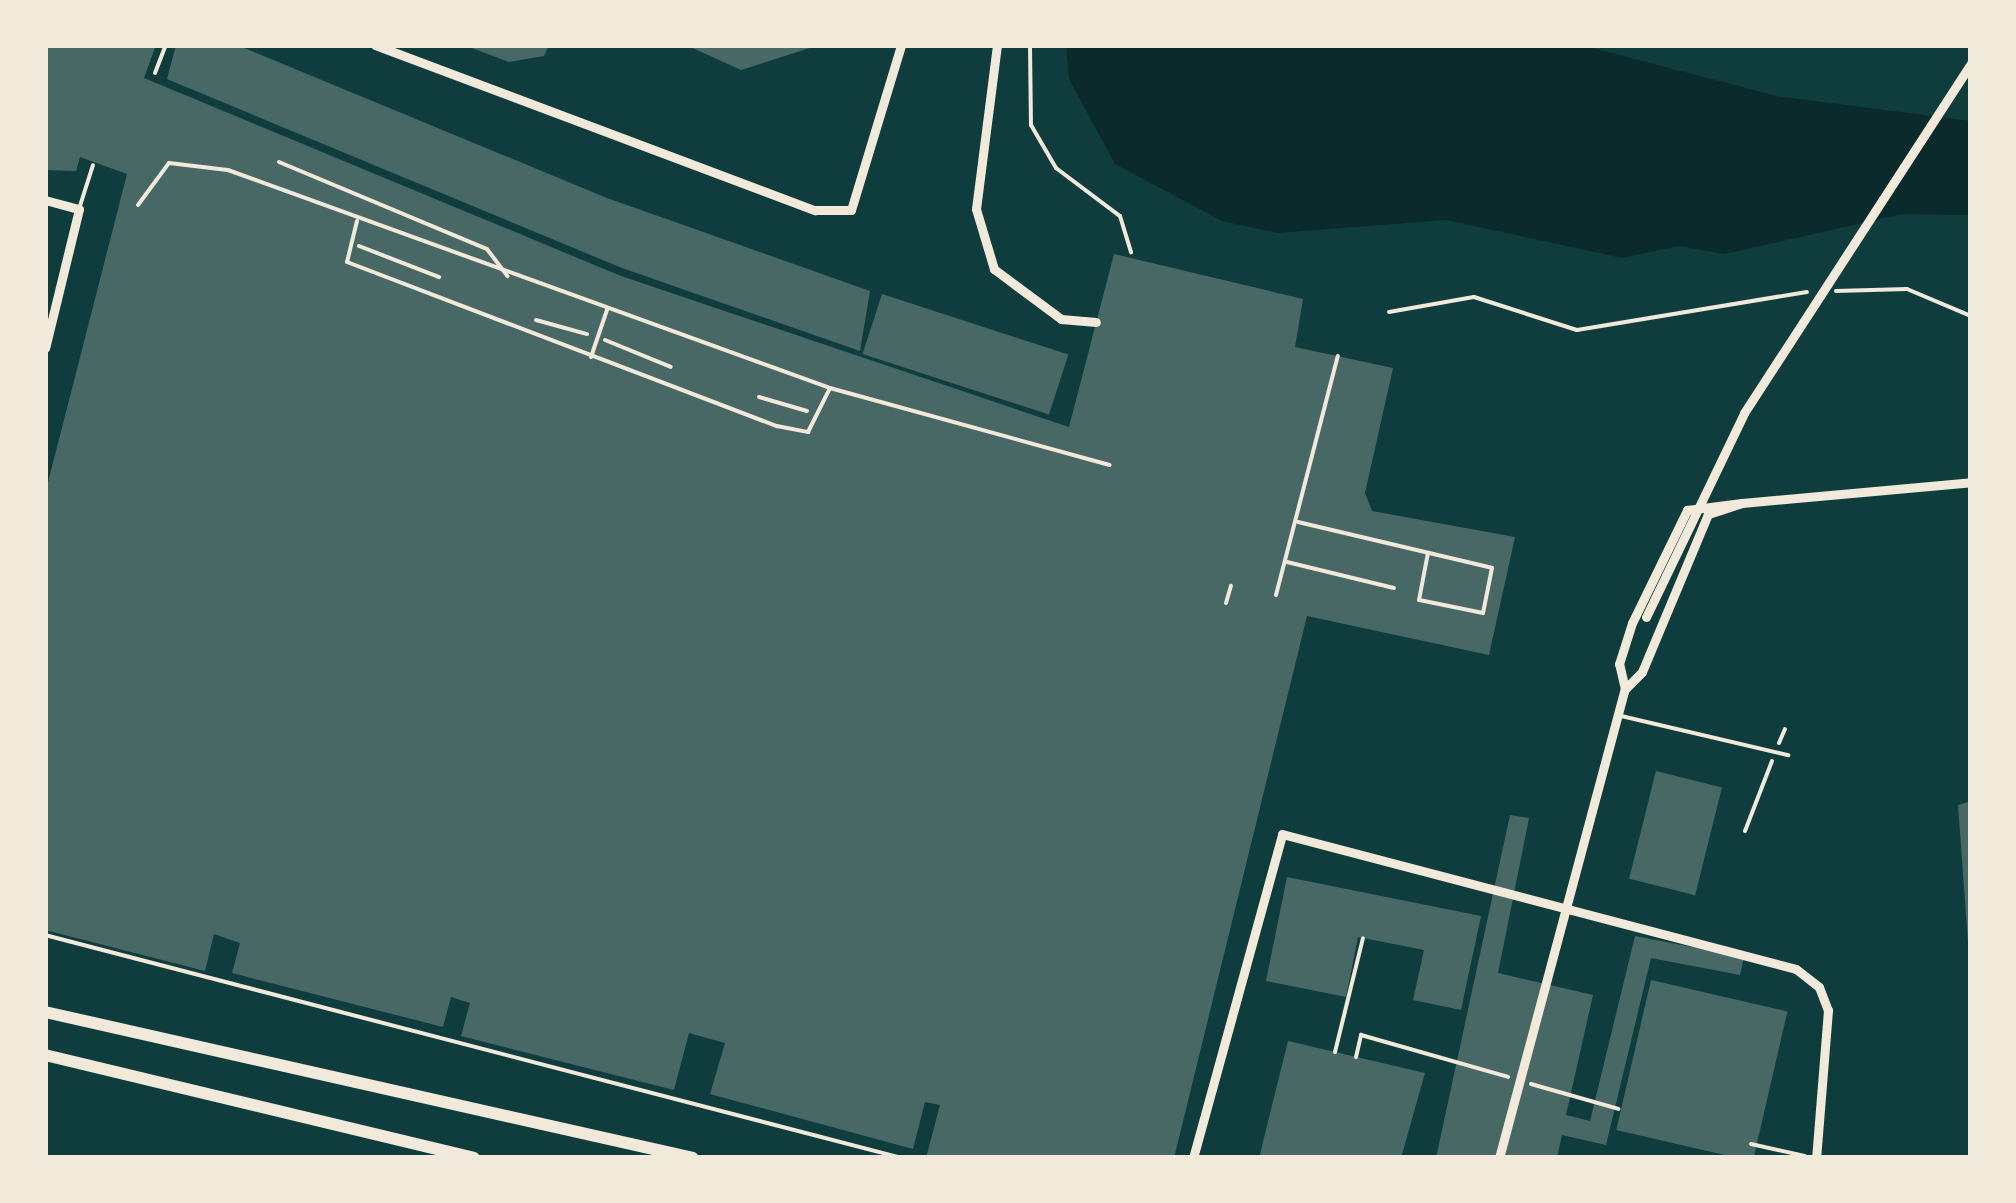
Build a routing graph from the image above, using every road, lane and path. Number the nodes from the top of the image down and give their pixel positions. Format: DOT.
graph roads {
  1 [pos="166,45"];
  2 [pos="375,45"];
  3 [pos="901,45"];
  4 [pos="997,45"];
  5 [pos="1030,45"];
  6 [pos="1971,63"];
  7 [pos="156,73"];
  8 [pos="280,162"];
  9 [pos="93,165"];
  10 [pos="45,200"];
  11 [pos="138,205"];
  12 [pos="79,209"];
  13 [pos="358,220"];
  14 [pos="350,242"];
  15 [pos="1131,252"];
  16 [pos="507,276"];
  17 [pos="439,277"];
  18 [pos="1812,292"];
  19 [pos="1831,292"];
  20 [pos="606,310"];
  21 [pos="1390,312"];
  22 [pos="1971,316"];
  23 [pos="536,320"];
  24 [pos="1096,322"];
  25 [pos="47,330"];
  26 [pos="598,338"];
  27 [pos="45,348"];
  28 [pos="1338,356"];
  29 [pos="591,357"];
  30 [pos="671,366"];
  31 [pos="830,388"];
  32 [pos="759,397"];
  33 [pos="822,416"];
  34 [pos="1110,464"];
  35 [pos="1971,482"];
  36 [pos="1742,503"];
  37 [pos="1298,522"];
  38 [pos="1428,553"];
  39 [pos="1286,562"];
  40 [pos="1231,586"];
  41 [pos="1394,588"];
  42 [pos="1276,595"];
  43 [pos="1226,603"];
  44 [pos="1646,617"];
  45 [pos="1625,688"];
  46 [pos="1617,715"];
  47 [pos="1785,728"];
  48 [pos="1788,755"];
  49 [pos="1745,831"];
  50 [pos="1563,912"];
  51 [pos="45,935"];
  52 [pos="1364,938"];
  53 [pos="45,1012"];
  54 [pos="1336,1052"];
  55 [pos="45,1055"];
  56 [pos="1356,1057"];
  57 [pos="1619,1109"];
  58 [pos="1751,1144"];
  59 [pos="474,1158"];
  60 [pos="693,1158"];
  61 [pos="902,1158"];
  62 [pos="1193,1158"];
  63 [pos="1499,1158"];
  64 [pos="1816,1158"];
  1 -- 7 [label="lane"];
  2 -- 3 [label="street"];
  4 -- 24 [label="street"];
  5 -- 15 [label="path"];
  6 -- 44 [label="street"];
  8 -- 16 [label="lane"];
  9 -- 12 [label="lane"];
  10 -- 12 [label="street"];
  11 -- 13 [label="lane"];
  12 -- 25 [label="street"];
  13 -- 14 [label="lane"];
  13 -- 16 [label="lane"];
  14 -- 17 [label="path"];
  14 -- 29 [label="lane"];
  16 -- 20 [label="lane"];
  18 -- 21 [label="path"];
  19 -- 22 [label="path"];
  20 -- 26 [label="lane"];
  20 -- 31 [label="lane"];
  23 -- 26 [label="path"];
  25 -- 27 [label="street"];
  26 -- 29 [label="lane"];
  26 -- 30 [label="path"];
  28 -- 37 [label="lane"];
  29 -- 33 [label="lane"];
  31 -- 33 [label="lane"];
  31 -- 34 [label="lane"];
  32 -- 33 [label="path"];
  35 -- 36 [label="street"];
  36 -- 45 [label="street"];
  36 -- 45 [label="street"];
  37 -- 38 [label="lane"];
  37 -- 39 [label="lane"];
  38 -- 38 [label="lane"];
  39 -- 41 [label="lane"];
  39 -- 42 [label="lane"];
  40 -- 43 [label="lane"];
  45 -- 46 [label="street"];
  46 -- 48 [label="lane"];
  46 -- 50 [label="street"];
  47 -- 49 [label="path"];
  50 -- 62 [label="street"];
  50 -- 63 [label="street"];
  50 -- 64 [label="street"];
  51 -- 61 [label="lane"];
  52 -- 54 [label="path"];
  53 -- 60 [label="main road"];
  55 -- 59 [label="main road"];
  56 -- 57 [label="path"];
  58 -- 64 [label="path"];
}
